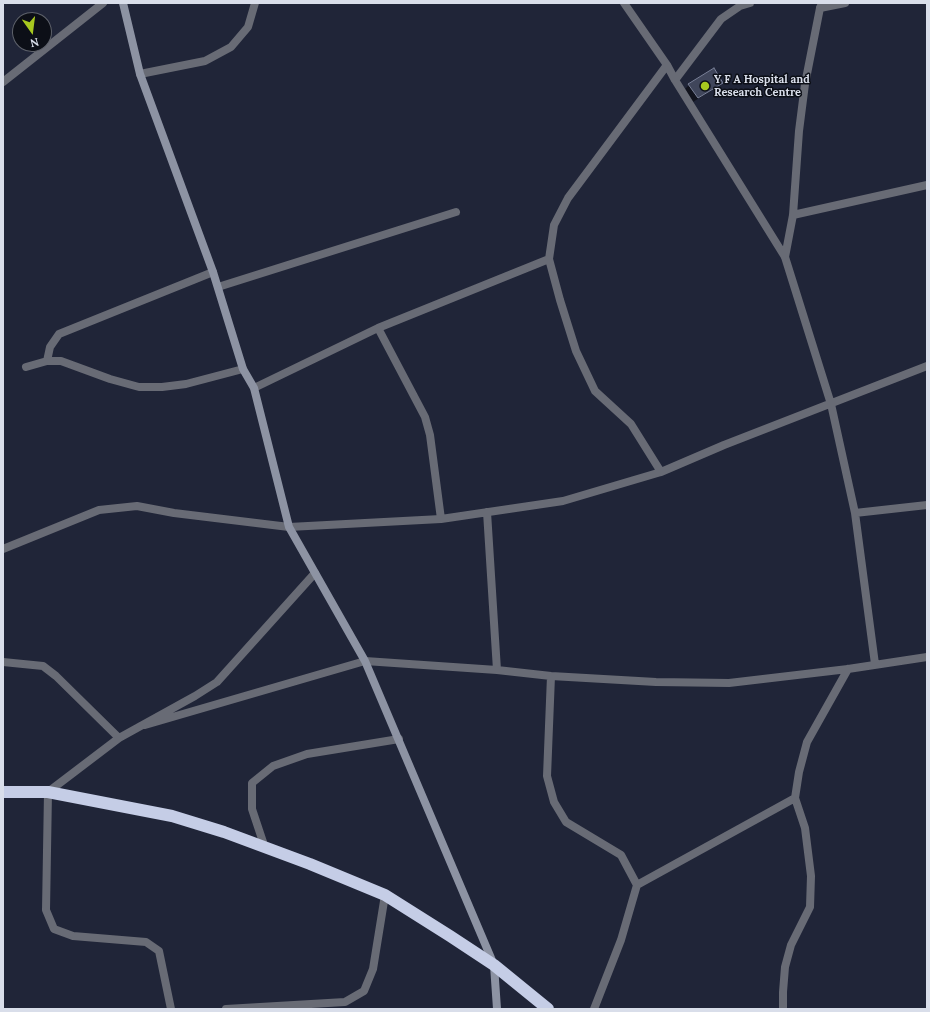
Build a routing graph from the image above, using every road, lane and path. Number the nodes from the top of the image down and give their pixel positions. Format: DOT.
graph roads {
  1 [pos="103,3"];
  2 [pos="123,3"];
  3 [pos="255,3"];
  4 [pos="624,3"];
  5 [pos="750,3"];
  6 [pos="845,3"];
  7 [pos="821,6"];
  8 [pos="667,66"];
  9 [pos="140,74"];
  10 [pos="675,80"];
  11 [pos="3,82"];
  12 [pos="927,185"];
  13 [pos="456,212"];
  14 [pos="793,215"];
  15 [pos="786,257"];
  16 [pos="549,259"];
  17 [pos="213,272"];
  18 [pos="218,287"];
  19 [pos="378,328"];
  20 [pos="47,361"];
  21 [pos="927,366"];
  22 [pos="26,367"];
  23 [pos="243,369"];
  24 [pos="254,388"];
  25 [pos="831,404"];
  26 [pos="661,472"];
  27 [pos="927,505"];
  28 [pos="487,512"];
  29 [pos="854,513"];
  30 [pos="440,519"];
  31 [pos="289,528"];
  32 [pos="3,549"];
  33 [pos="315,573"];
  34 [pos="927,657"];
  35 [pos="365,661"];
  36 [pos="3,662"];
  37 [pos="874,664"];
  38 [pos="848,669"];
  39 [pos="497,670"];
  40 [pos="551,676"];
  41 [pos="145,725"];
  42 [pos="119,738"];
  43 [pos="399,739"];
  44 [pos="3,792"];
  45 [pos="48,792"];
  46 [pos="795,798"];
  47 [pos="265,848"];
  48 [pos="637,885"];
  49 [pos="384,895"];
  50 [pos="494,965"];
  51 [pos="171,1009"];
  52 [pos="226,1009"];
  53 [pos="497,1009"];
  54 [pos="548,1009"];
  55 [pos="594,1009"];
  56 [pos="783,1009"];
  1 -- 11 [label="street"];
  2 -- 9 [label="street"];
  3 -- 9 [label="street"];
  4 -- 8 [label="street"];
  5 -- 10 [label="street"];
  6 -- 7 [label="street"];
  7 -- 14 [label="street"];
  8 -- 10 [label="street"];
  8 -- 16 [label="street"];
  9 -- 17 [label="street"];
  10 -- 15 [label="street"];
  12 -- 14 [label="street"];
  13 -- 18 [label="street"];
  14 -- 15 [label="street"];
  15 -- 25 [label="street"];
  16 -- 19 [label="street"];
  16 -- 26 [label="street"];
  17 -- 18 [label="street"];
  17 -- 20 [label="street"];
  18 -- 23 [label="street"];
  19 -- 24 [label="street"];
  19 -- 30 [label="street"];
  20 -- 22 [label="street"];
  20 -- 23 [label="street"];
  21 -- 25 [label="street"];
  23 -- 24 [label="street"];
  24 -- 31 [label="street"];
  25 -- 26 [label="street"];
  25 -- 29 [label="street"];
  26 -- 28 [label="street"];
  27 -- 29 [label="street"];
  28 -- 30 [label="street"];
  28 -- 39 [label="street"];
  29 -- 37 [label="street"];
  30 -- 31 [label="street"];
  31 -- 32 [label="street"];
  31 -- 33 [label="street"];
  33 -- 35 [label="street"];
  33 -- 41 [label="street"];
  34 -- 37 [label="street"];
  35 -- 39 [label="street"];
  35 -- 41 [label="street"];
  35 -- 43 [label="street"];
  36 -- 42 [label="street"];
  37 -- 38 [label="street"];
  38 -- 40 [label="street"];
  38 -- 46 [label="street"];
  39 -- 40 [label="street"];
  40 -- 48 [label="street"];
  41 -- 42 [label="street"];
  42 -- 45 [label="street"];
  43 -- 47 [label="street"];
  43 -- 50 [label="street"];
  44 -- 45 [label="highway"];
  45 -- 47 [label="highway"];
  45 -- 51 [label="street"];
  46 -- 48 [label="street"];
  46 -- 56 [label="street"];
  47 -- 49 [label="highway"];
  48 -- 55 [label="street"];
  49 -- 50 [label="highway"];
  49 -- 52 [label="street"];
  50 -- 53 [label="street"];
  50 -- 54 [label="highway"];
}
